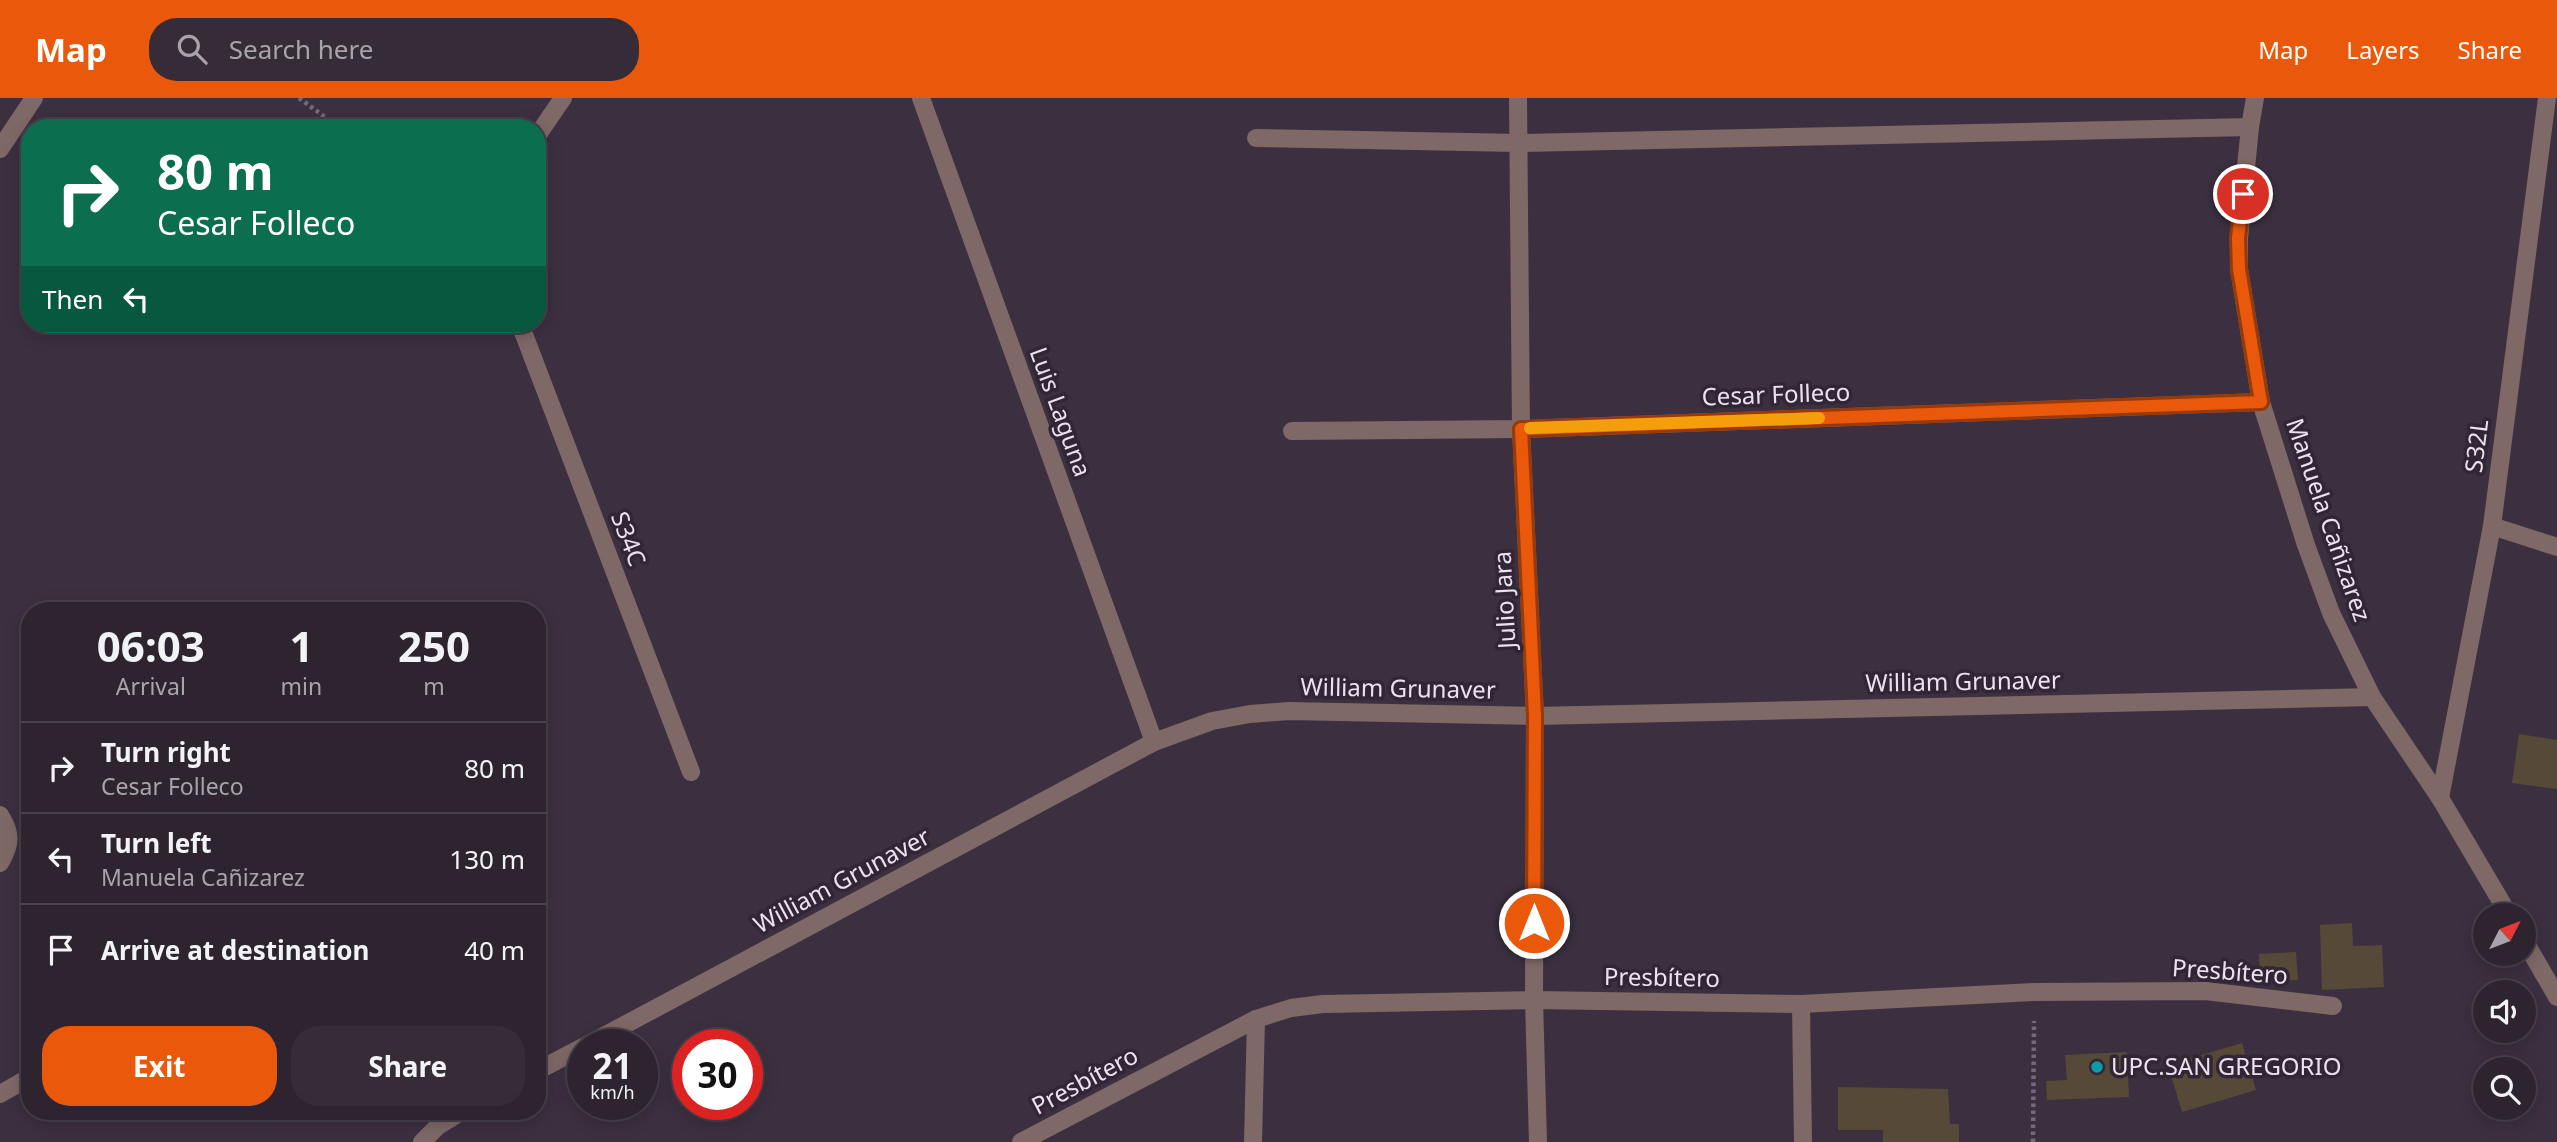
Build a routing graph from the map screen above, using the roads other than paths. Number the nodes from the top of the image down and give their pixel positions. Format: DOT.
graph roads {
  1 [pos="34,98"];
  2 [pos="563,98"];
  3 [pos="921,98"];
  4 [pos="1518,98"];
  5 [pos="2255,98"];
  6 [pos="2547,98"];
  7 [pos="546,123"];
  8 [pos="2250,127"];
  9 [pos="1255,138"];
  10 [pos="1518,143"];
  11 [pos="0,149"];
  12 [pos="523,333"];
  13 [pos="2261,402"];
  14 [pos="1521,429"];
  15 [pos="1292,431"];
  16 [pos="2492,527"];
  17 [pos="2557,547"];
  18 [pos="2372,697"];
  19 [pos="1535,716"];
  20 [pos="1154,742"];
  21 [pos="691,772"];
  22 [pos="2440,798"];
  23 [pos="0,815"];
  24 [pos="0,863"];
  25 [pos="2502,903"];
  26 [pos="2536,961"];
  27 [pos="2557,997"];
  28 [pos="1534,1000"];
  29 [pos="1801,1004"];
  30 [pos="2333,1006"];
  31 [pos="1256,1018"];
  32 [pos="617,1029"];
  33 [pos="567,1055"];
  34 [pos="546,1066"];
  35 [pos="21,1082"];
  36 [pos="0,1094"];
  37 [pos="448,1120"];
  38 [pos="422,1142"];
  39 [pos="1021,1142"];
  40 [pos="1254,1142"];
  41 [pos="1538,1142"];
  42 [pos="1804,1142"];
  1 -- 11 [label="street"];
  2 -- 7 [label="street"];
  3 -- 20 [label="street, Luis Laguna"];
  4 -- 10 [label="street, Julio Jara"];
  5 -- 8 [label="street, Manuela Cañizarez"];
  6 -- 16 [label="street, S32L"];
  8 -- 10 [label="street"];
  8 -- 13 [label="street, Manuela Cañizarez"];
  9 -- 10 [label="street"];
  10 -- 14 [label="street, Julio Jara"];
  12 -- 21 [label="street, S34C"];
  13 -- 14 [label="street, Cesar Folleco"];
  13 -- 18 [label="street, Manuela Cañizarez"];
  14 -- 15 [label="street, Cesar Folleco"];
  14 -- 19 [label="street, Julio Jara"];
  16 -- 17 [label="street"];
  16 -- 22 [label="street, S32L"];
  18 -- 19 [label="street, William Grunaver"];
  18 -- 22 [label="street, Manuela Cañizarez"];
  19 -- 20 [label="street, William Grunaver"];
  19 -- 28 [label="street, Julio Jara"];
  20 -- 32 [label="street, William Grunaver"];
  22 -- 25 [label="street, Manuela Cañizarez"];
  23 -- 24 [label="street"];
  26 -- 27 [label="street"];
  28 -- 29 [label="street, Presbítero"];
  28 -- 31 [label="street, Presbítero"];
  28 -- 41 [label="street, Julio Jara"];
  29 -- 30 [label="street, Presbítero"];
  29 -- 42 [label="street"];
  31 -- 39 [label="street, Presbítero"];
  31 -- 40 [label="street"];
  33 -- 34 [label="street, William Grunaver"];
  35 -- 36 [label="street"];
  37 -- 38 [label="street"];
}
